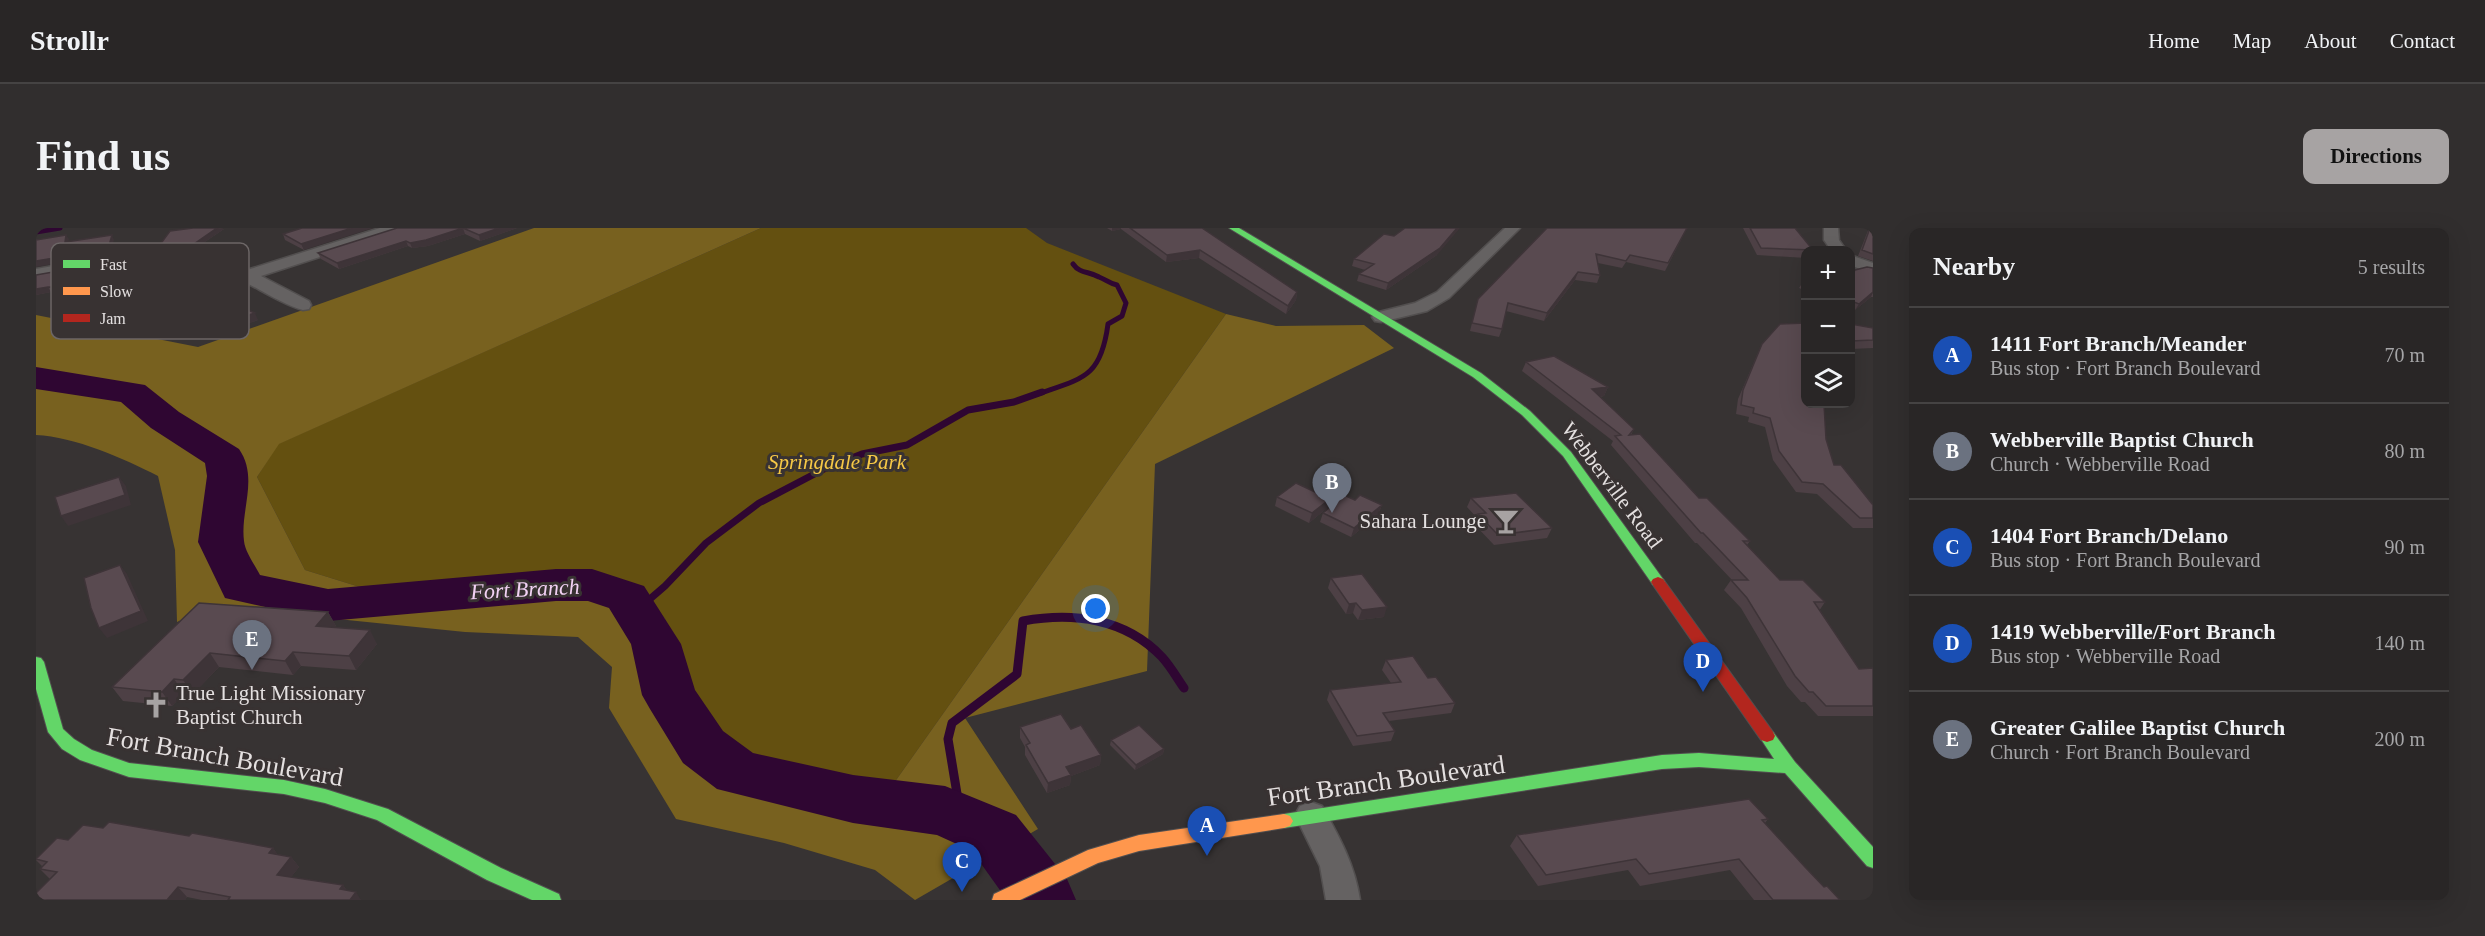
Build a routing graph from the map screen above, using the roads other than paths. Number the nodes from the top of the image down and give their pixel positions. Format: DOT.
graph roads {
  1 [pos="396,228"];
  2 [pos="1233,228"];
  3 [pos="1513,228"];
  4 [pos="1831,228"];
  5 [pos="1834,246"];
  6 [pos="1855,261"];
  7 [pos="1873,269"];
  8 [pos="51,272"];
  9 [pos="36,274"];
  10 [pos="249,275"];
  11 [pos="249,278"];
  12 [pos="303,305"];
  13 [pos="1382,317"];
  14 [pos="36,662"];
  15 [pos="46,733"];
  16 [pos="1789,766"];
  17 [pos="1311,815"];
  18 [pos="1873,860"];
  19 [pos="552,900"];
  20 [pos="1001,900"];
  21 [pos="1343,900"];
  1 -- 10 [label="street"];
  2 -- 13 [label="street, Webberville Road"];
  3 -- 13 [label="street"];
  4 -- 5 [label="street"];
  6 -- 7 [label="street"];
  8 -- 9 [label="street"];
  11 -- 12 [label="street"];
  13 -- 16 [label="street, Webberville Road"];
  14 -- 15 [label="street, Fort Branch Boulevard"];
  15 -- 19 [label="street, Fort Branch Boulevard"];
  16 -- 17 [label="street, Fort Branch Boulevard"];
  16 -- 18 [label="street, Webberville Road"];
  17 -- 20 [label="street, Fort Branch Boulevard"];
  17 -- 21 [label="street"];
}
